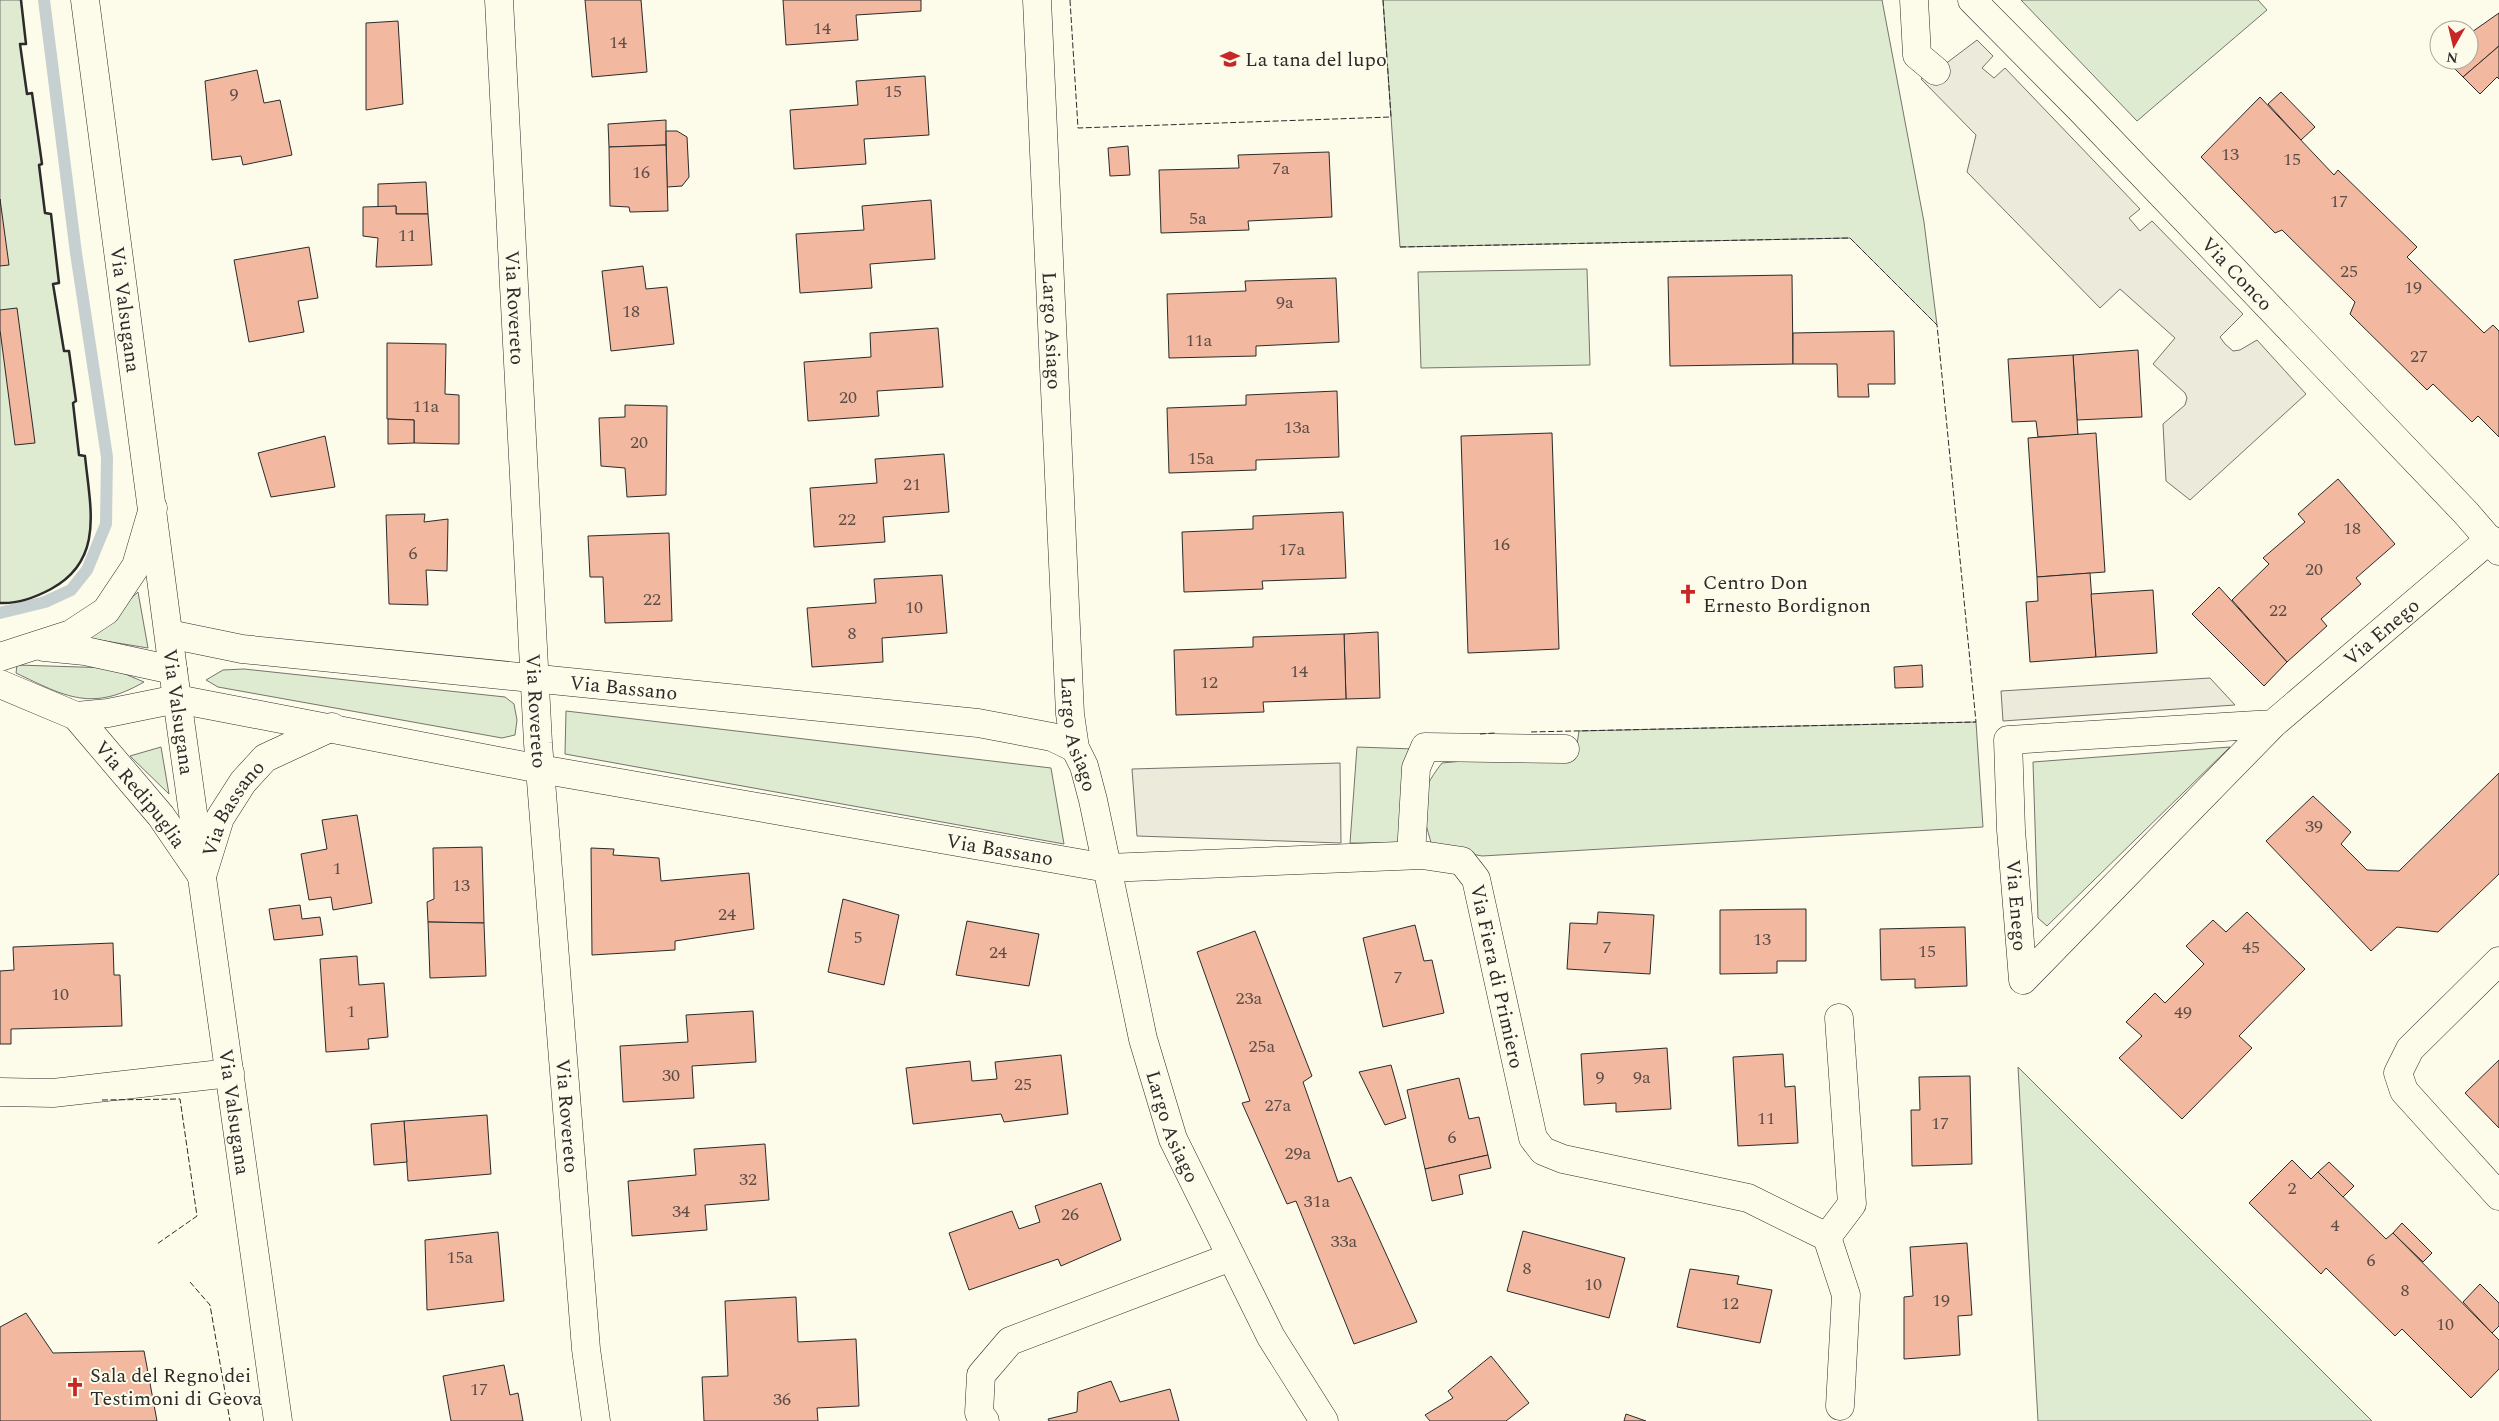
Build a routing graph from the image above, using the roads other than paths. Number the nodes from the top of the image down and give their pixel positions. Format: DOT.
graph roads {
  1 [pos="85,0"];
  2 [pos="499,0"];
  3 [pos="1037,0"];
  4 [pos="1914,0"];
  5 [pos="1972,0"];
  6 [pos="1936,71"];
  7 [pos="153,508"];
  8 [pos="2495,545"];
  9 [pos="169,634"];
  10 [pos="35,647"];
  11 [pos="0,657"];
  12 [pos="173,670"];
  13 [pos="534,680"];
  14 [pos="0,684"];
  15 [pos="177,699"];
  16 [pos="76,716"];
  17 [pos="2273,724"];
  18 [pos="332,727"];
  19 [pos="1075,748"];
  20 [pos="1565,749"];
  21 [pos="540,769"];
  22 [pos="1412,855"];
  23 [pos="1107,868"];
  24 [pos="202,876"];
  25 [pos="2499,961"];
  26 [pos="1839,1018"];
  27 [pos="230,1072"];
  28 [pos="0,1092"];
  29 [pos="2499,1196"];
  30 [pos="1827,1237"];
  31 [pos="1230,1257"];
  32 [pos="1840,1406"];
  33 [pos="278,1421"];
  34 [pos="596,1421"];
  35 [pos="985,1421"];
  36 [pos="1324,1421"];
  1 -- 7 [label="street, Via Valsugana"];
  2 -- 13 [label="street, Via Rovereto"];
  3 -- 19 [label="street, Largo Asiago"];
  4 -- 6 [label="street"];
  5 -- 8 [label="street, Via Conco"];
  7 -- 9 [label="street, Via Valsugana"];
  7 -- 10 [label="street"];
  8 -- 17 [label="street, Via Enego"];
  9 -- 12 [label="street, Via Valsugana"];
  9 -- 13 [label="street, Via Bassano"];
  10 -- 11 [label="street"];
  10 -- 12 [label="street"];
  12 -- 15 [label="street, Via Valsugana"];
  13 -- 19 [label="street, Via Bassano"];
  13 -- 21 [label="street, Via Rovereto"];
  14 -- 16 [label="street, Via Redipuglia"];
  15 -- 16 [label="street, Via Redipuglia"];
  15 -- 18 [label="street, Via Bassano"];
  15 -- 24 [label="street, Via Valsugana"];
  16 -- 24 [label="street, Via Redipuglia"];
  17 -- 17 [label="street, Via Enego"];
  18 -- 21 [label="street, Via Bassano"];
  18 -- 24 [label="street, Via Bassano"];
  19 -- 23 [label="street, Largo Asiago"];
  20 -- 22 [label="street"];
  21 -- 23 [label="street, Via Bassano"];
  21 -- 34 [label="street, Via Rovereto"];
  22 -- 23 [label="street, Via Fiera di Primiero"];
  22 -- 30 [label="street, Via Fiera di Primiero"];
  23 -- 31 [label="street, Largo Asiago"];
  24 -- 27 [label="street, Via Valsugana"];
  25 -- 29 [label="street"];
  26 -- 30 [label="street"];
  27 -- 28 [label="street"];
  27 -- 33 [label="street, Via Valsugana"];
  30 -- 32 [label="street"];
  31 -- 35 [label="street"];
  31 -- 36 [label="street, Largo Asiago"];
}
